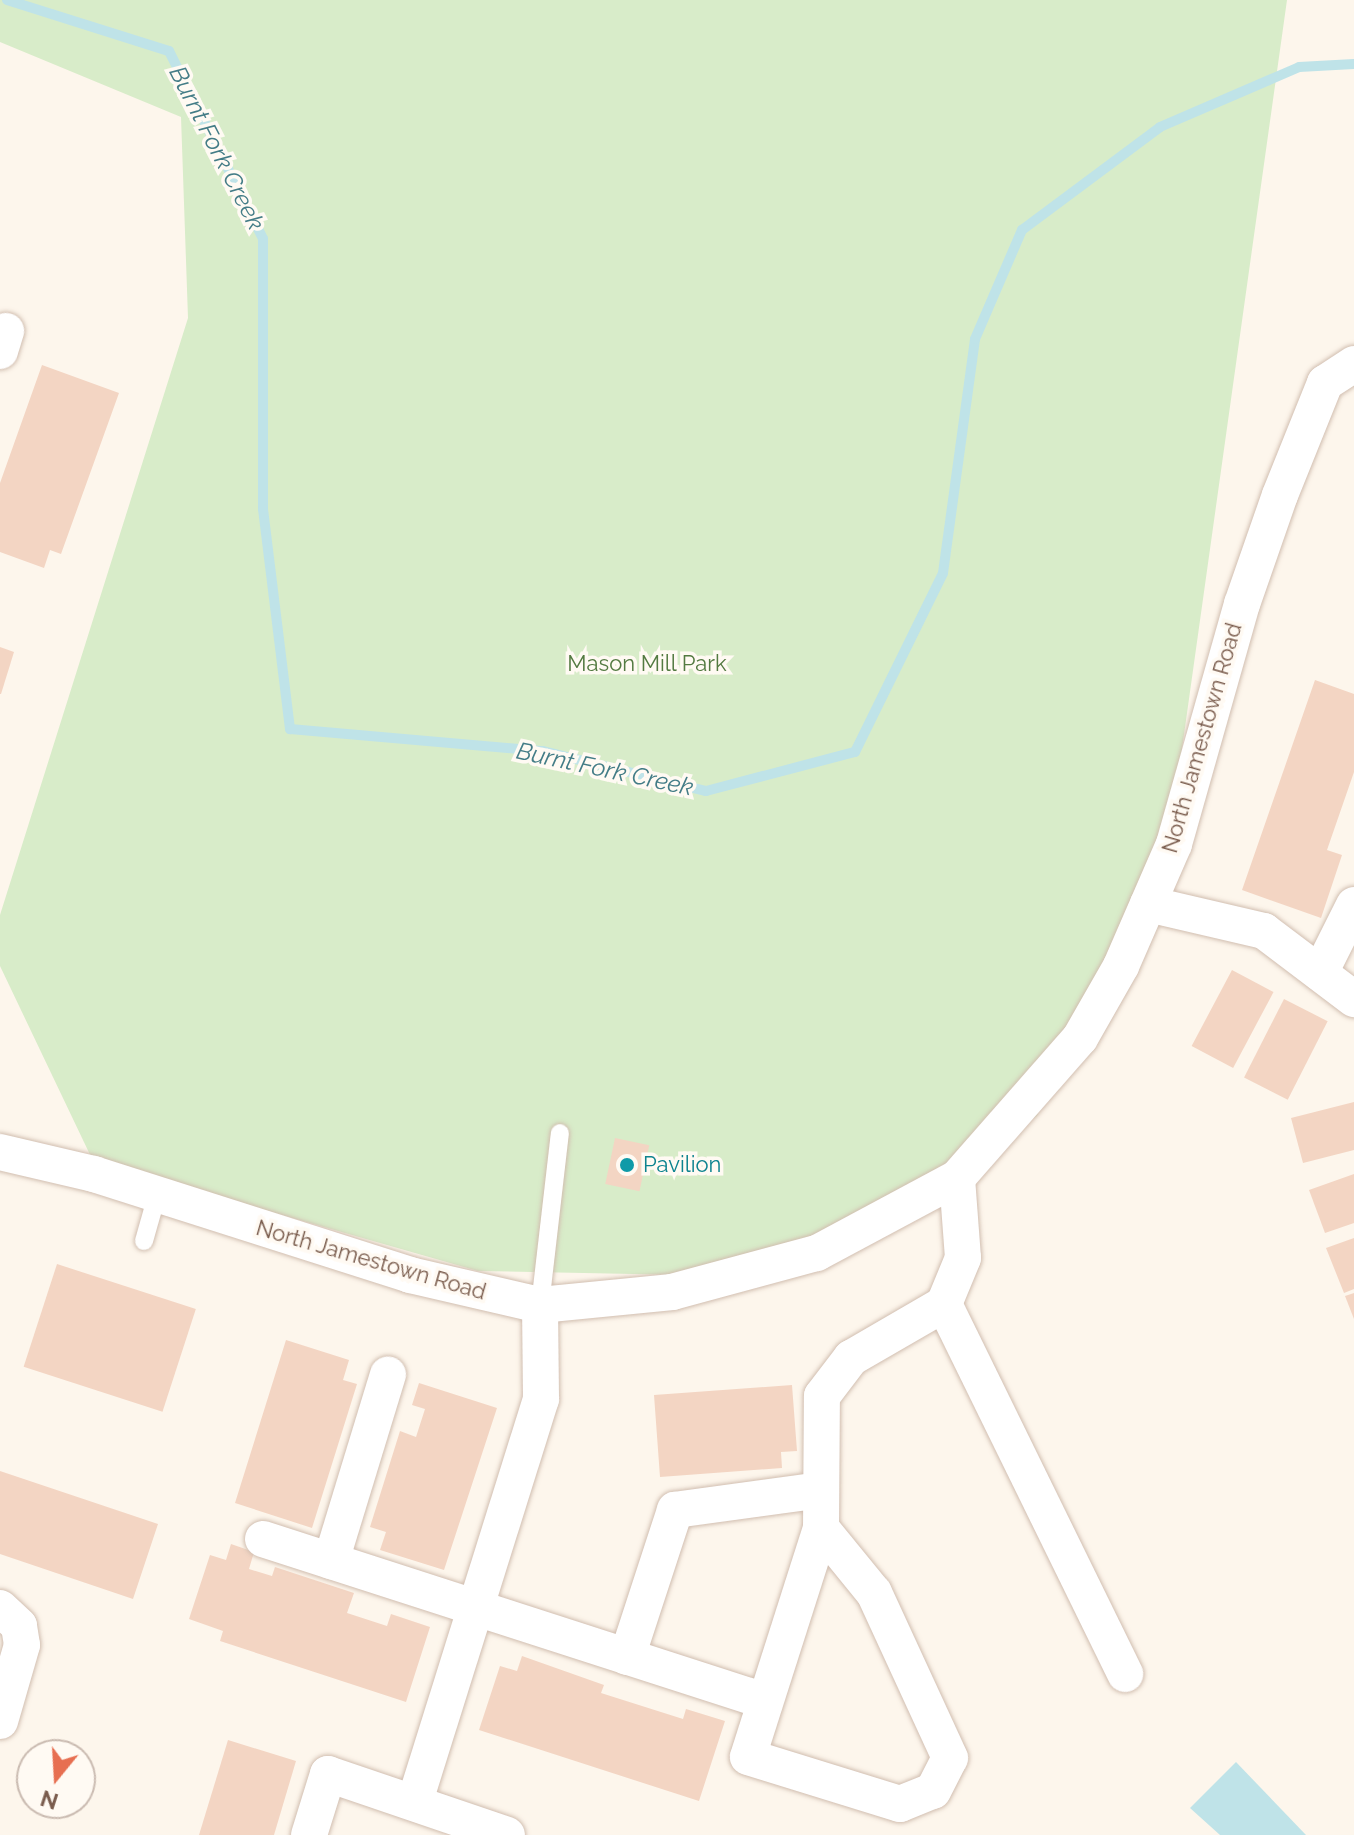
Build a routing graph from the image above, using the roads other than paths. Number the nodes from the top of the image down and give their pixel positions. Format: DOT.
graph roads {
  1 [pos="1354,364"];
  2 [pos="1148,904"];
  3 [pos="1354,905"];
  4 [pos="1320,973"];
  5 [pos="1354,999"];
  6 [pos="560,1133"];
  7 [pos="0,1152"];
  8 [pos="957,1178"];
  9 [pos="157,1195"];
  10 [pos="144,1241"];
  11 [pos="944,1304"];
  12 [pos="540,1305"];
  13 [pos="388,1375"];
  14 [pos="821,1490"];
  15 [pos="821,1528"];
  16 [pos="263,1539"];
  17 [pos="331,1561"];
  18 [pos="473,1607"];
  19 [pos="0,1608"];
  20 [pos="627,1657"];
  21 [pos="1125,1674"];
  22 [pos="765,1701"];
  23 [pos="0,1721"];
  24 [pos="415,1801"];
  25 [pos="309,1835"];
  26 [pos="507,1835"];
  1 -- 2 [label="street, North Jamestown Road"];
  2 -- 4 [label="street"];
  2 -- 8 [label="street, North Jamestown Road"];
  3 -- 4 [label="street"];
  4 -- 5 [label="street"];
  6 -- 12 [label="lane"];
  7 -- 9 [label="street, North Jamestown Road"];
  8 -- 11 [label="street"];
  8 -- 12 [label="street, North Jamestown Road"];
  9 -- 10 [label="lane"];
  9 -- 12 [label="street, North Jamestown Road"];
  11 -- 14 [label="street"];
  11 -- 21 [label="street"];
  12 -- 18 [label="street"];
  13 -- 17 [label="street"];
  14 -- 15 [label="street"];
  14 -- 20 [label="street"];
  15 -- 22 [label="street"];
  15 -- 22 [label="street"];
  16 -- 17 [label="street"];
  17 -- 18 [label="street"];
  18 -- 20 [label="street"];
  18 -- 24 [label="street"];
  19 -- 23 [label="street"];
  20 -- 22 [label="street"];
  24 -- 25 [label="street"];
  24 -- 26 [label="street"];
}
